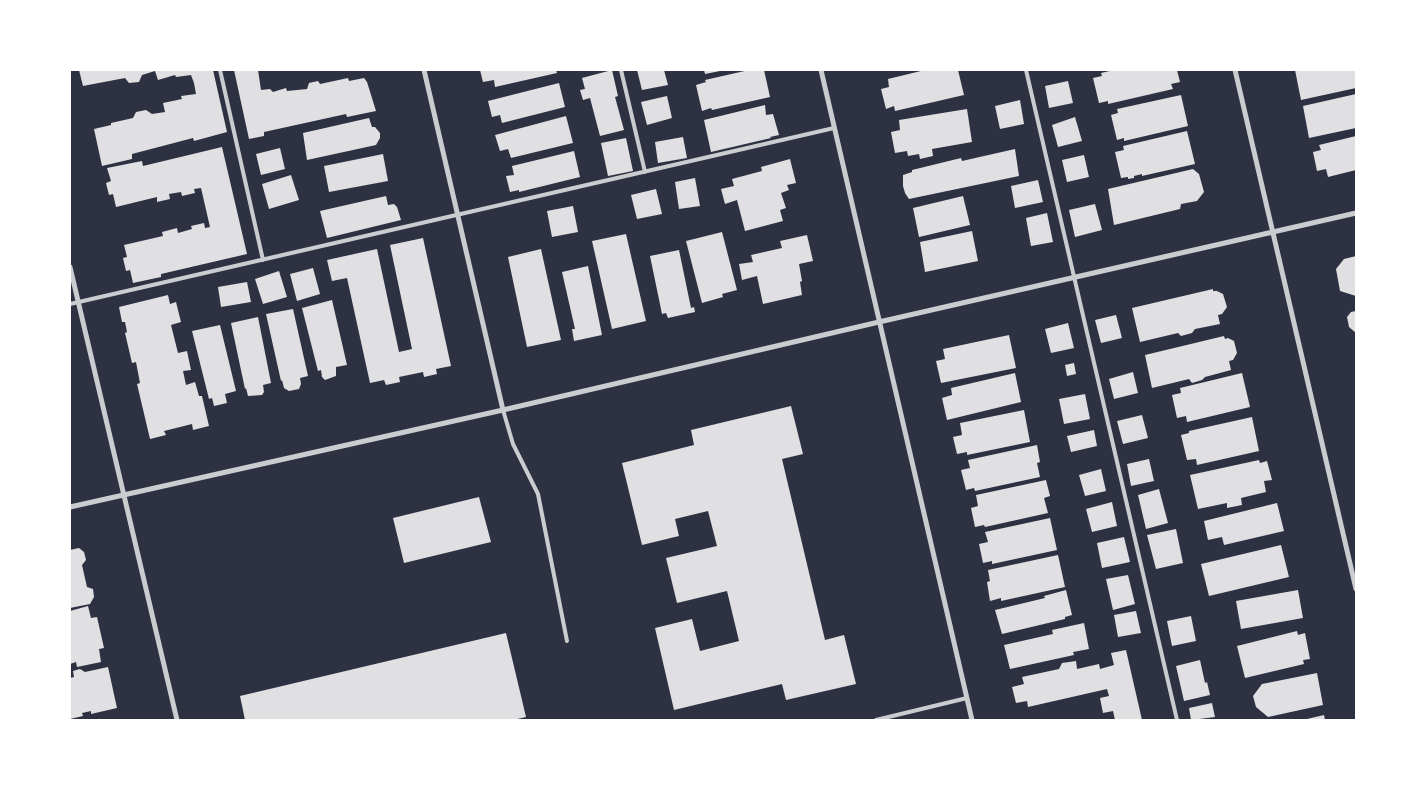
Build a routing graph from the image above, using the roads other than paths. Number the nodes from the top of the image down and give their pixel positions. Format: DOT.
graph roads {
  1 [pos="220,70"];
  2 [pos="424,70"];
  3 [pos="621,70"];
  4 [pos="820,70"];
  5 [pos="1026,70"];
  6 [pos="1235,70"];
  7 [pos="834,128"];
  8 [pos="645,172"];
  9 [pos="1356,213"];
  10 [pos="458,215"];
  11 [pos="1273,232"];
  12 [pos="262,260"];
  13 [pos="70,267"];
  14 [pos="1074,278"];
  15 [pos="78,302"];
  16 [pos="70,304"];
  17 [pos="879,322"];
  18 [pos="504,410"];
  19 [pos="125,494"];
  20 [pos="70,507"];
  21 [pos="1356,589"];
  22 [pos="566,641"];
  23 [pos="967,698"];
  24 [pos="177,720"];
  25 [pos="876,720"];
  26 [pos="972,720"];
  27 [pos="1176,720"];
  1 -- 12 [label="lane"];
  2 -- 10 [label="street"];
  3 -- 8 [label="lane"];
  4 -- 7 [label="street"];
  5 -- 14 [label="lane"];
  6 -- 11 [label="street"];
  7 -- 8 [label="lane"];
  7 -- 17 [label="street"];
  8 -- 10 [label="lane"];
  9 -- 11 [label="street"];
  10 -- 12 [label="lane"];
  10 -- 18 [label="street"];
  11 -- 14 [label="street"];
  11 -- 21 [label="street"];
  12 -- 15 [label="lane"];
  13 -- 15 [label="street"];
  14 -- 17 [label="street"];
  14 -- 27 [label="lane"];
  15 -- 16 [label="lane"];
  15 -- 19 [label="street"];
  17 -- 18 [label="street"];
  17 -- 23 [label="street"];
  18 -- 19 [label="street"];
  18 -- 22 [label="lane"];
  19 -- 20 [label="street"];
  19 -- 24 [label="street"];
  23 -- 25 [label="lane"];
  23 -- 26 [label="street"];
}
